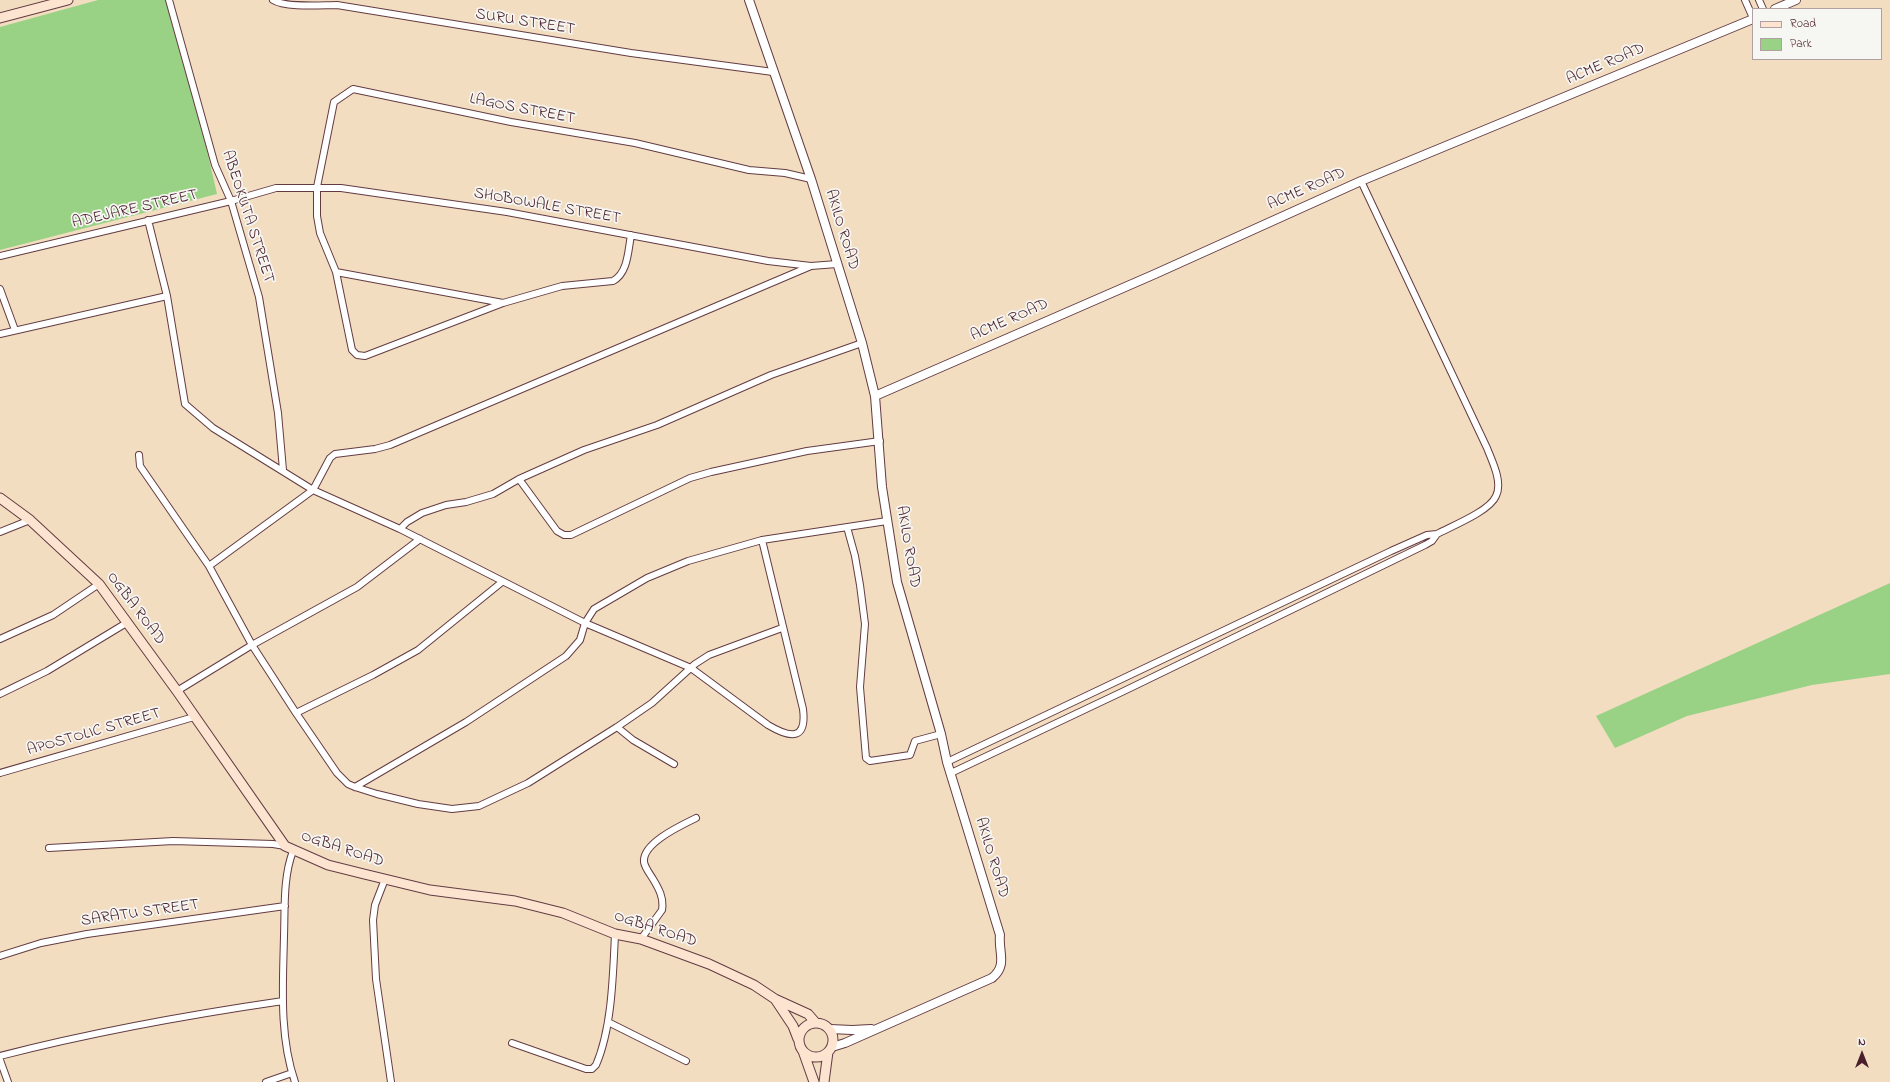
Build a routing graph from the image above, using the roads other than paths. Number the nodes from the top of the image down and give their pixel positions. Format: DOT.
graph roads {
  1 [pos="68,0"];
  2 [pos="169,0"];
  3 [pos="273,0"];
  4 [pos="749,0"];
  5 [pos="1745,0"];
  6 [pos="1796,0"];
  7 [pos="1777,8"];
  8 [pos="1752,16"];
  9 [pos="0,18"];
  10 [pos="1752,18"];
  11 [pos="773,72"];
  12 [pos="811,179"];
  13 [pos="1361,181"];
  14 [pos="317,187"];
  15 [pos="276,188"];
  16 [pos="230,201"];
  17 [pos="148,220"];
  18 [pos="632,235"];
  19 [pos="0,256"];
  20 [pos="837,264"];
  21 [pos="812,266"];
  22 [pos="336,272"];
  23 [pos="0,289"];
  24 [pos="167,296"];
  25 [pos="503,303"];
  26 [pos="15,330"];
  27 [pos="0,334"];
  28 [pos="862,343"];
  29 [pos="876,396"];
  30 [pos="880,441"];
  31 [pos="139,455"];
  32 [pos="282,470"];
  33 [pos="519,479"];
  34 [pos="313,490"];
  35 [pos="0,498"];
  36 [pos="30,520"];
  37 [pos="887,521"];
  38 [pos="847,527"];
  39 [pos="400,529"];
  40 [pos="0,532"];
  41 [pos="1437,534"];
  42 [pos="420,539"];
  43 [pos="762,540"];
  44 [pos="1392,551"];
  45 [pos="1396,558"];
  46 [pos="209,566"];
  47 [pos="502,582"];
  48 [pos="100,584"];
  49 [pos="1295,596"];
  50 [pos="1301,605"];
  51 [pos="128,622"];
  52 [pos="585,624"];
  53 [pos="782,628"];
  54 [pos="0,639"];
  55 [pos="252,645"];
  56 [pos="691,668"];
  57 [pos="177,691"];
  58 [pos="0,694"];
  59 [pos="296,713"];
  60 [pos="194,717"];
  61 [pos="617,727"];
  62 [pos="941,734"];
  63 [pos="947,762"];
  64 [pos="674,764"];
  65 [pos="0,773"];
  66 [pos="951,773"];
  67 [pos="355,787"];
  68 [pos="696,818"];
  69 [pos="49,848"];
  70 [pos="289,848"];
  71 [pos="385,879"];
  72 [pos="285,906"];
  73 [pos="615,934"];
  74 [pos="641,939"];
  75 [pos="0,956"];
  76 [pos="775,999"];
  77 [pos="282,1001"];
  78 [pos="608,1022"];
  79 [pos="815,1022"];
  80 [pos="879,1028"];
  81 [pos="830,1029"];
  82 [pos="798,1039"];
  83 [pos="512,1043"];
  84 [pos="830,1050"];
  85 [pos="802,1051"];
  86 [pos="0,1056"];
  87 [pos="0,1060"];
  88 [pos="686,1061"];
  89 [pos="292,1073"];
  90 [pos="8,1082"];
  91 [pos="266,1082"];
  92 [pos="296,1082"];
  93 [pos="391,1082"];
  94 [pos="814,1082"];
  95 [pos="824,1082"];
  1 -- 9 [label="main road"];
  2 -- 16 [label="street, ABEOKUTA STREET"];
  3 -- 11 [label="street, SURU STREET"];
  4 -- 11 [label="street, AKILO ROAD"];
  5 -- 8 [label="street"];
  6 -- 7 [label="street"];
  10 -- 13 [label="street, ACME ROAD"];
  11 -- 12 [label="street, AKILO ROAD"];
  12 -- 14 [label="street, LAGOS STREET"];
  12 -- 20 [label="street, AKILO ROAD"];
  13 -- 29 [label="street, ACME ROAD"];
  13 -- 41 [label="street"];
  14 -- 15 [label="street, SHOBOWALE STREET"];
  14 -- 18 [label="street, SHOBOWALE STREET"];
  14 -- 22 [label="street, LAGOS STREET"];
  15 -- 16 [label="street, ADEJARE STREET"];
  16 -- 17 [label="street, ADEJARE STREET"];
  16 -- 32 [label="street, ABEOKUTA STREET"];
  17 -- 19 [label="street, ADEJARE STREET"];
  17 -- 24 [label="street"];
  18 -- 21 [label="street, SHOBOWALE STREET"];
  18 -- 25 [label="street, LAGOS STREET"];
  20 -- 21 [label="street"];
  20 -- 28 [label="street, AKILO ROAD"];
  21 -- 34 [label="street"];
  22 -- 25 [label="street"];
  22 -- 25 [label="street, LAGOS STREET"];
  23 -- 26 [label="street"];
  24 -- 26 [label="street"];
  24 -- 32 [label="street"];
  26 -- 27 [label="street"];
  28 -- 29 [label="street, AKILO ROAD"];
  28 -- 33 [label="street"];
  29 -- 30 [label="street, AKILO ROAD"];
  30 -- 33 [label="street"];
  30 -- 37 [label="street, AKILO ROAD"];
  31 -- 46 [label="street"];
  32 -- 34 [label="street"];
  33 -- 39 [label="street"];
  34 -- 39 [label="street"];
  34 -- 46 [label="street"];
  35 -- 36 [label="main road, OGBA ROAD"];
  36 -- 40 [label="street"];
  36 -- 48 [label="main road, OGBA ROAD"];
  37 -- 38 [label="street"];
  37 -- 62 [label="street, AKILO ROAD"];
  38 -- 43 [label="street"];
  38 -- 62 [label="street"];
  39 -- 42 [label="street"];
  41 -- 44 [label="street"];
  41 -- 45 [label="street"];
  42 -- 47 [label="street"];
  42 -- 55 [label="street"];
  43 -- 52 [label="street"];
  43 -- 53 [label="street"];
  44 -- 45 [label="street"];
  44 -- 49 [label="street"];
  45 -- 50 [label="street"];
  46 -- 55 [label="street"];
  47 -- 52 [label="street"];
  47 -- 59 [label="street"];
  48 -- 51 [label="main road, OGBA ROAD"];
  48 -- 54 [label="street"];
  49 -- 50 [label="street"];
  49 -- 63 [label="street"];
  50 -- 66 [label="street"];
  51 -- 57 [label="main road, OGBA ROAD"];
  51 -- 58 [label="street"];
  52 -- 56 [label="street"];
  52 -- 67 [label="street"];
  53 -- 56 [label="street"];
  53 -- 56 [label="street"];
  55 -- 57 [label="street"];
  55 -- 59 [label="street"];
  56 -- 61 [label="street"];
  57 -- 60 [label="main road, OGBA ROAD"];
  59 -- 67 [label="street"];
  60 -- 65 [label="street, APOSTOLIC STREET"];
  60 -- 70 [label="main road, OGBA ROAD"];
  61 -- 64 [label="street"];
  61 -- 67 [label="street"];
  62 -- 63 [label="street, AKILO ROAD"];
  63 -- 66 [label="street, AKILO ROAD"];
  66 -- 80 [label="street, AKILO ROAD"];
  68 -- 74 [label="street"];
  69 -- 70 [label="street"];
  70 -- 71 [label="main road, OGBA ROAD"];
  70 -- 72 [label="street"];
  71 -- 73 [label="main road, OGBA ROAD"];
  71 -- 93 [label="street"];
  72 -- 75 [label="street, SARATU STREET"];
  72 -- 77 [label="street"];
  73 -- 74 [label="main road, OGBA ROAD"];
  73 -- 78 [label="street"];
  74 -- 76 [label="main road, OGBA ROAD"];
  76 -- 79 [label="main road, OGBA ROAD"];
  76 -- 82 [label="main road, OGBA ROAD"];
  77 -- 86 [label="street"];
  77 -- 89 [label="street"];
  78 -- 83 [label="street"];
  78 -- 88 [label="street"];
  79 -- 81 [label="main road"];
  79 -- 82 [label="main road"];
  80 -- 81 [label="street, AKILO ROAD"];
  80 -- 84 [label="street, AKILO ROAD"];
  81 -- 84 [label="main road"];
  82 -- 85 [label="main road"];
  84 -- 85 [label="main road"];
  84 -- 95 [label="main road"];
  85 -- 94 [label="main road"];
  87 -- 90 [label="street"];
  89 -- 91 [label="street"];
  89 -- 92 [label="street"];
}
